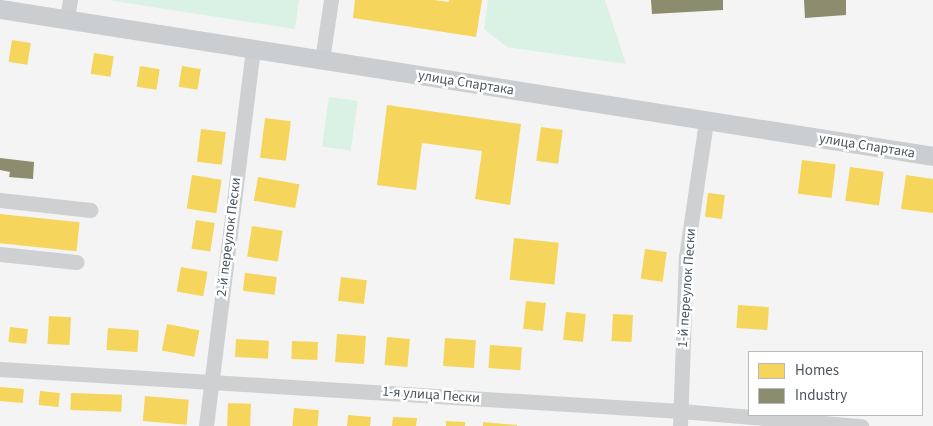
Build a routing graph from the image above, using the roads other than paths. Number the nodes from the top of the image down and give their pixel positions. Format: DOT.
graph roads {
  1 [pos="70,0"];
  2 [pos="331,0"];
  3 [pos="0,9"];
  4 [pos="67,19"];
  5 [pos="252,49"];
  6 [pos="322,60"];
  7 [pos="706,121"];
  8 [pos="933,156"];
  9 [pos="0,200"];
  10 [pos="90,210"];
  11 [pos="0,254"];
  12 [pos="77,262"];
  13 [pos="0,369"];
  14 [pos="211,382"];
  15 [pos="680,419"];
  16 [pos="818,424"];
  17 [pos="206,426"];
  18 [pos="861,426"];
  1 -- 4 [label="street"];
  2 -- 6 [label="street"];
  3 -- 4 [label="main road, улица Спартака"];
  4 -- 5 [label="main road, улица Спартака"];
  5 -- 6 [label="main road, улица Спартака"];
  5 -- 14 [label="street, 2-й переулок Пески"];
  6 -- 7 [label="main road, улица Спартака"];
  7 -- 8 [label="main road, улица Спартака"];
  7 -- 15 [label="street, 1-й переулок Пески"];
  9 -- 10 [label="street"];
  11 -- 12 [label="street"];
  13 -- 14 [label="street, 1-я улица Пески"];
  14 -- 15 [label="street, 1-я улица Пески"];
  14 -- 17 [label="street, 2-й переулок Пески"];
  15 -- 16 [label="street, 1-я улица Пески"];
  16 -- 18 [label="street, 1-я улица Пески"];
}
